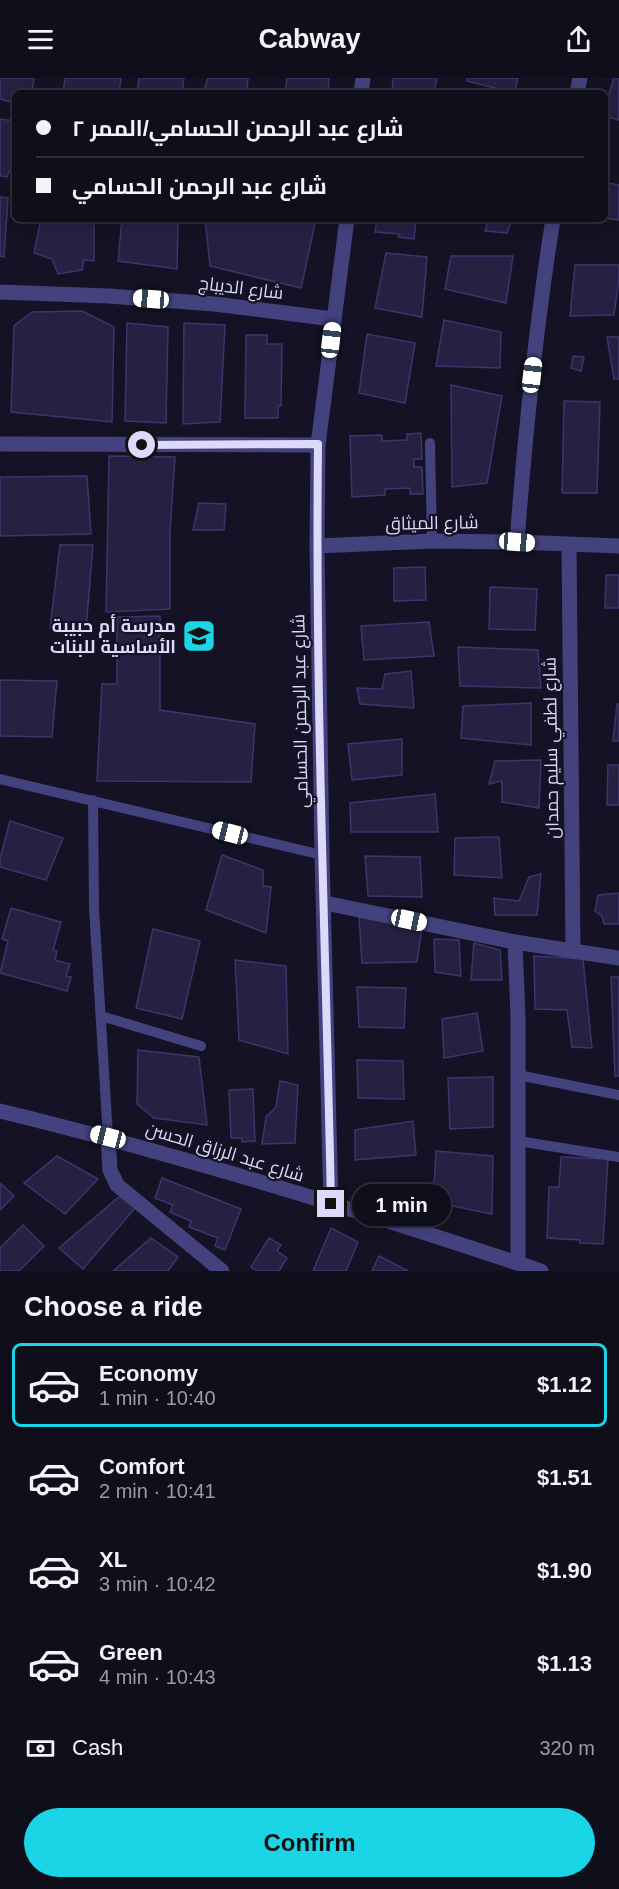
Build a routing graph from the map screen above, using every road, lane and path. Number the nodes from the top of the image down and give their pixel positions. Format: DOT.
graph roads {
  1 [pos="346,222"];
  2 [pos="553,222"];
  3 [pos="0,292"];
  4 [pos="333,319"];
  5 [pos="430,443"];
  6 [pos="0,444"];
  7 [pos="318,444"];
  8 [pos="432,541"];
  9 [pos="517,542"];
  10 [pos="317,546"];
  11 [pos="569,546"];
  12 [pos="619,546"];
  13 [pos="0,779"];
  14 [pos="93,800"];
  15 [pos="322,855"];
  16 [pos="325,903"];
  17 [pos="515,942"];
  18 [pos="573,950"];
  19 [pos="619,958"];
  20 [pos="101,1017"];
  21 [pos="201,1046"];
  22 [pos="518,1075"];
  23 [pos="619,1095"];
  24 [pos="0,1110"];
  25 [pos="108,1137"];
  26 [pos="518,1141"];
  27 [pos="619,1157"];
  28 [pos="331,1204"];
  29 [pos="511,1265"];
  30 [pos="222,1271"];
  31 [pos="540,1271"];
  1 -- 4 [label="street, شارع عبد الرحمن الحسامي"];
  2 -- 9 [label="street"];
  3 -- 4 [label="street, شارع الديباج"];
  4 -- 7 [label="street, شارع عبد الرحمن الحسامي"];
  5 -- 8 [label="lane"];
  6 -- 7 [label="street"];
  7 -- 10 [label="street, شارع عبد الرحمن الحسامي"];
  8 -- 9 [label="street, شارع الميثاق"];
  8 -- 10 [label="street, شارع الميثاق"];
  9 -- 11 [label="street, شارع الميثاق"];
  10 -- 15 [label="street, شارع عبد الرحمن الحسامي"];
  11 -- 12 [label="street, شارع الميثاق"];
  11 -- 18 [label="street, شارع لطفي سليم حمدان"];
  13 -- 14 [label="lane"];
  14 -- 15 [label="lane"];
  14 -- 20 [label="lane"];
  15 -- 16 [label="street, شارع عبد الرحمن الحسامي"];
  16 -- 17 [label="street"];
  16 -- 28 [label="street, شارع عبد الرحمن الحسامي"];
  17 -- 18 [label="street"];
  17 -- 22 [label="street"];
  18 -- 19 [label="street"];
  20 -- 21 [label="lane"];
  20 -- 25 [label="lane"];
  22 -- 23 [label="lane"];
  22 -- 26 [label="street"];
  24 -- 25 [label="street, شارع عبد الرزاق الحسن"];
  25 -- 28 [label="street, شارع عبد الرزاق الحسن"];
  25 -- 30 [label="street"];
  26 -- 27 [label="lane"];
  26 -- 29 [label="street"];
  28 -- 29 [label="street, شارع عبد الرزاق الحسن"];
  29 -- 31 [label="street, شارع عبد الرزاق الحسن"];
}
